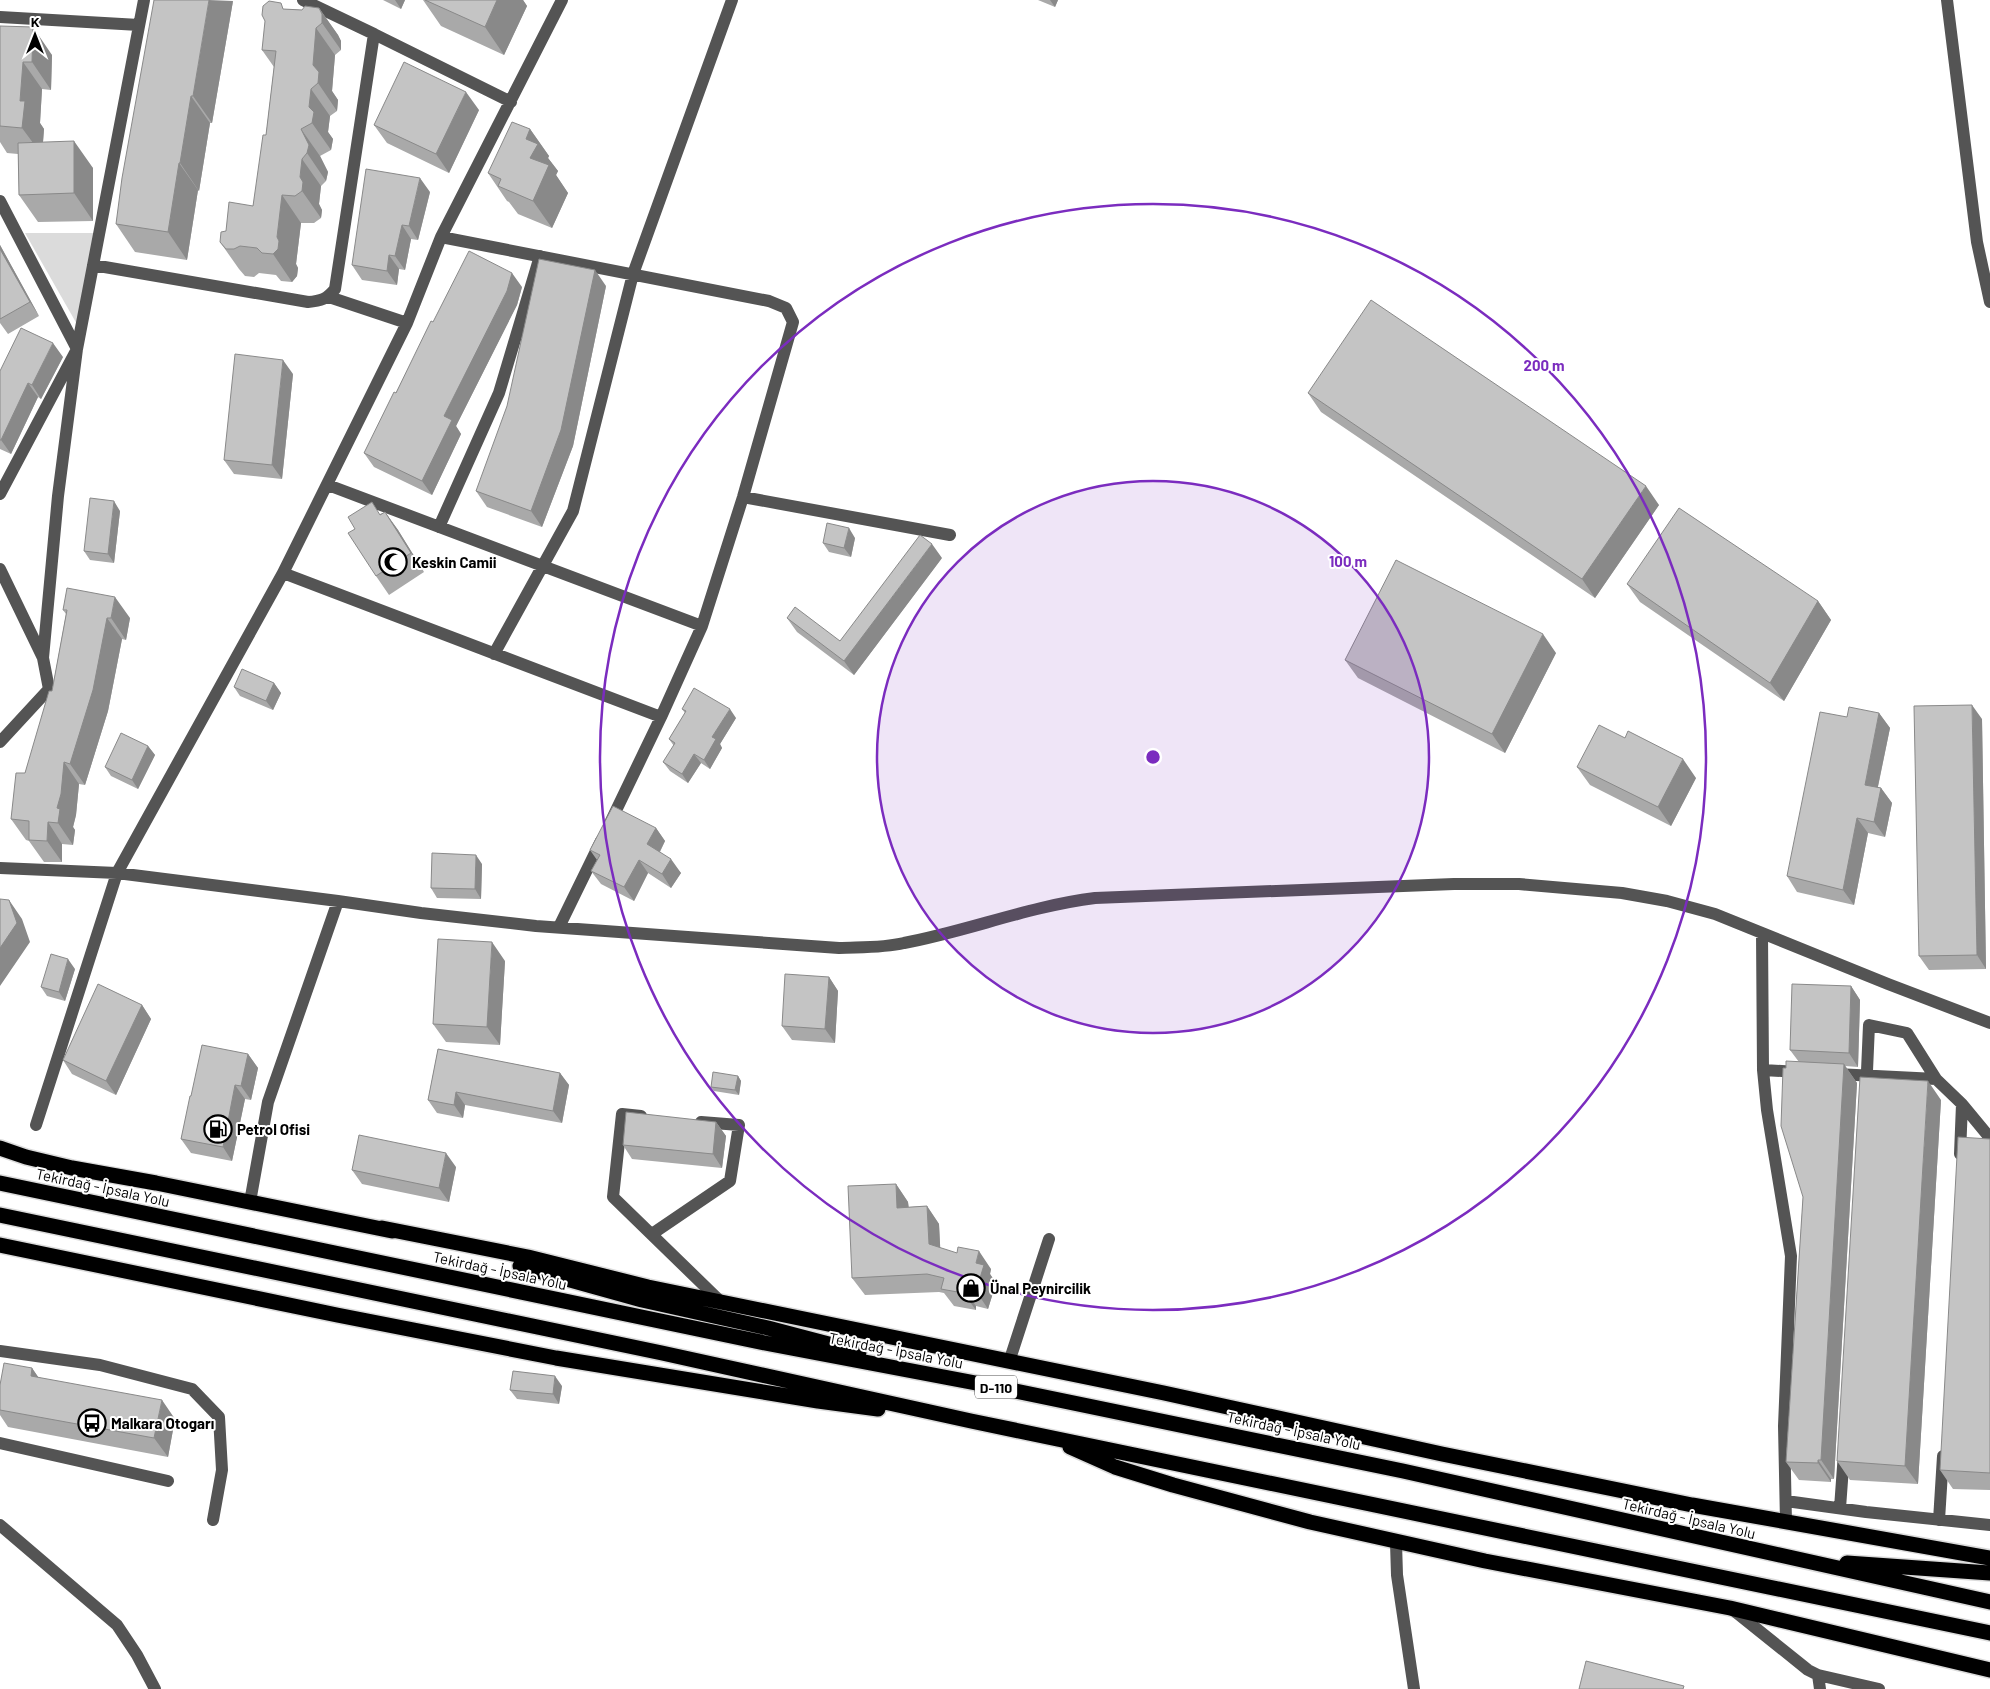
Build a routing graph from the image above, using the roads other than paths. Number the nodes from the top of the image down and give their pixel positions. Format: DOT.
graph roads {
  1 [pos="144,0"];
  2 [pos="303,0"];
  3 [pos="562,0"];
  4 [pos="732,0"];
  5 [pos="1947,0"];
  6 [pos="0,17"];
  7 [pos="139,25"];
  8 [pos="374,34"];
  9 [pos="510,102"];
  10 [pos="0,201"];
  11 [pos="441,237"];
  12 [pos="540,256"];
  13 [pos="94,265"];
  14 [pos="633,274"];
  15 [pos="329,297"];
  16 [pos="1990,302"];
  17 [pos="407,323"];
  18 [pos="77,350"];
  19 [pos="328,485"];
  20 [pos="0,494"];
  21 [pos="742,497"];
  22 [pos="439,527"];
  23 [pos="950,535"];
  24 [pos="543,566"];
  25 [pos="0,568"];
  26 [pos="284,573"];
  27 [pos="702,626"];
  28 [pos="494,654"];
  29 [pos="43,658"];
  30 [pos="662,717"];
  31 [pos="0,742"];
  32 [pos="0,868"];
  33 [pos="116,873"];
  34 [pos="338,901"];
  35 [pos="559,927"];
  36 [pos="1762,933"];
  37 [pos="1990,1023"];
  38 [pos="1764,1070"];
  39 [pos="1867,1075"];
  40 [pos="1936,1079"];
  41 [pos="1962,1104"];
  42 [pos="1865,1105"];
  43 [pos="651,1117"];
  44 [pos="690,1121"];
  45 [pos="36,1125"];
  46 [pos="1990,1138"];
  47 [pos="0,1148"];
  48 [pos="1959,1163"];
  49 [pos="0,1183"];
  50 [pos="250,1202"];
  51 [pos="0,1215"];
  52 [pos="382,1228"];
  53 [pos="652,1234"];
  54 [pos="1048,1239"];
  55 [pos="0,1245"];
  56 [pos="721,1302"];
  57 [pos="0,1351"];
  58 [pos="1009,1362"];
  59 [pos="982,1384"];
  60 [pos="970,1421"];
  61 [pos="1044,1435"];
  62 [pos="1844,1439"];
  63 [pos="1944,1440"];
  64 [pos="0,1443"];
  65 [pos="168,1481"];
  66 [pos="1786,1501"];
  67 [pos="1840,1508"];
  68 [pos="213,1520"];
  69 [pos="1939,1520"];
  70 [pos="1786,1522"];
  71 [pos="0,1525"];
  72 [pos="1990,1525"];
  73 [pos="1396,1543"];
  74 [pos="1990,1558"];
  75 [pos="1795,1560"];
  76 [pos="1990,1573"];
  77 [pos="1990,1602"];
  78 [pos="1730,1608"];
  79 [pos="1990,1633"];
  80 [pos="1990,1670"];
  81 [pos="1818,1675"];
  82 [pos="152,1686"];
  83 [pos="165,1689"];
  84 [pos="1414,1689"];
  85 [pos="1820,1689"];
  86 [pos="1879,1689"];
  1 -- 7 [label="street"];
  2 -- 8 [label="street"];
  3 -- 9 [label="street"];
  4 -- 14 [label="street"];
  5 -- 16 [label="street"];
  6 -- 7 [label="street"];
  7 -- 13 [label="street"];
  8 -- 9 [label="street"];
  8 -- 15 [label="street"];
  9 -- 11 [label="street"];
  10 -- 18 [label="street"];
  11 -- 12 [label="street"];
  11 -- 17 [label="street"];
  12 -- 14 [label="street"];
  12 -- 22 [label="street"];
  13 -- 15 [label="street"];
  13 -- 18 [label="street"];
  14 -- 21 [label="street"];
  14 -- 24 [label="street"];
  15 -- 17 [label="street"];
  17 -- 19 [label="street"];
  18 -- 20 [label="street"];
  18 -- 29 [label="street"];
  19 -- 22 [label="street"];
  19 -- 26 [label="street"];
  21 -- 23 [label="street"];
  21 -- 27 [label="street"];
  22 -- 24 [label="street"];
  24 -- 27 [label="street"];
  24 -- 28 [label="street"];
  25 -- 29 [label="street"];
  26 -- 28 [label="street"];
  26 -- 33 [label="street"];
  27 -- 30 [label="street"];
  28 -- 30 [label="street"];
  29 -- 31 [label="street"];
  30 -- 35 [label="street"];
  32 -- 33 [label="street"];
  33 -- 34 [label="street"];
  33 -- 45 [label="street"];
  34 -- 35 [label="street"];
  34 -- 50 [label="street"];
  35 -- 36 [label="street"];
  36 -- 37 [label="street"];
  36 -- 38 [label="street"];
  38 -- 39 [label="street"];
  38 -- 66 [label="street"];
  39 -- 40 [label="street"];
  39 -- 40 [label="street"];
  39 -- 42 [label="street"];
  40 -- 41 [label="street"];
  41 -- 46 [label="street"];
  41 -- 48 [label="street"];
  43 -- 53 [label="street"];
  44 -- 53 [label="street"];
  47 -- 50 [label="highway"];
  49 -- 59 [label="highway, Tekirdağ - İpsala Yolu / D-110"];
  50 -- 52 [label="highway"];
  51 -- 60 [label="highway"];
  52 -- 56 [label="highway"];
  52 -- 59 [label="highway"];
  53 -- 56 [label="street"];
  54 -- 58 [label="street"];
  55 -- 60 [label="highway"];
  56 -- 58 [label="highway"];
  57 -- 68 [label="street"];
  58 -- 70 [label="highway"];
  59 -- 75 [label="highway, Tekirdağ - İpsala Yolu / D-110"];
  60 -- 61 [label="highway"];
  61 -- 73 [label="highway"];
  61 -- 79 [label="highway"];
  62 -- 67 [label="street"];
  63 -- 69 [label="street"];
  64 -- 65 [label="street"];
  66 -- 67 [label="street"];
  66 -- 70 [label="street"];
  67 -- 69 [label="street"];
  69 -- 72 [label="street"];
  70 -- 74 [label="highway"];
  71 -- 82 [label="street"];
  73 -- 78 [label="highway"];
  73 -- 84 [label="street"];
  75 -- 76 [label="highway"];
  75 -- 77 [label="highway, Tekirdağ - İpsala Yolu / D-110"];
  78 -- 80 [label="highway"];
  78 -- 81 [label="street"];
  81 -- 85 [label="street"];
  81 -- 86 [label="street"];
  82 -- 83 [label="street"];
}
